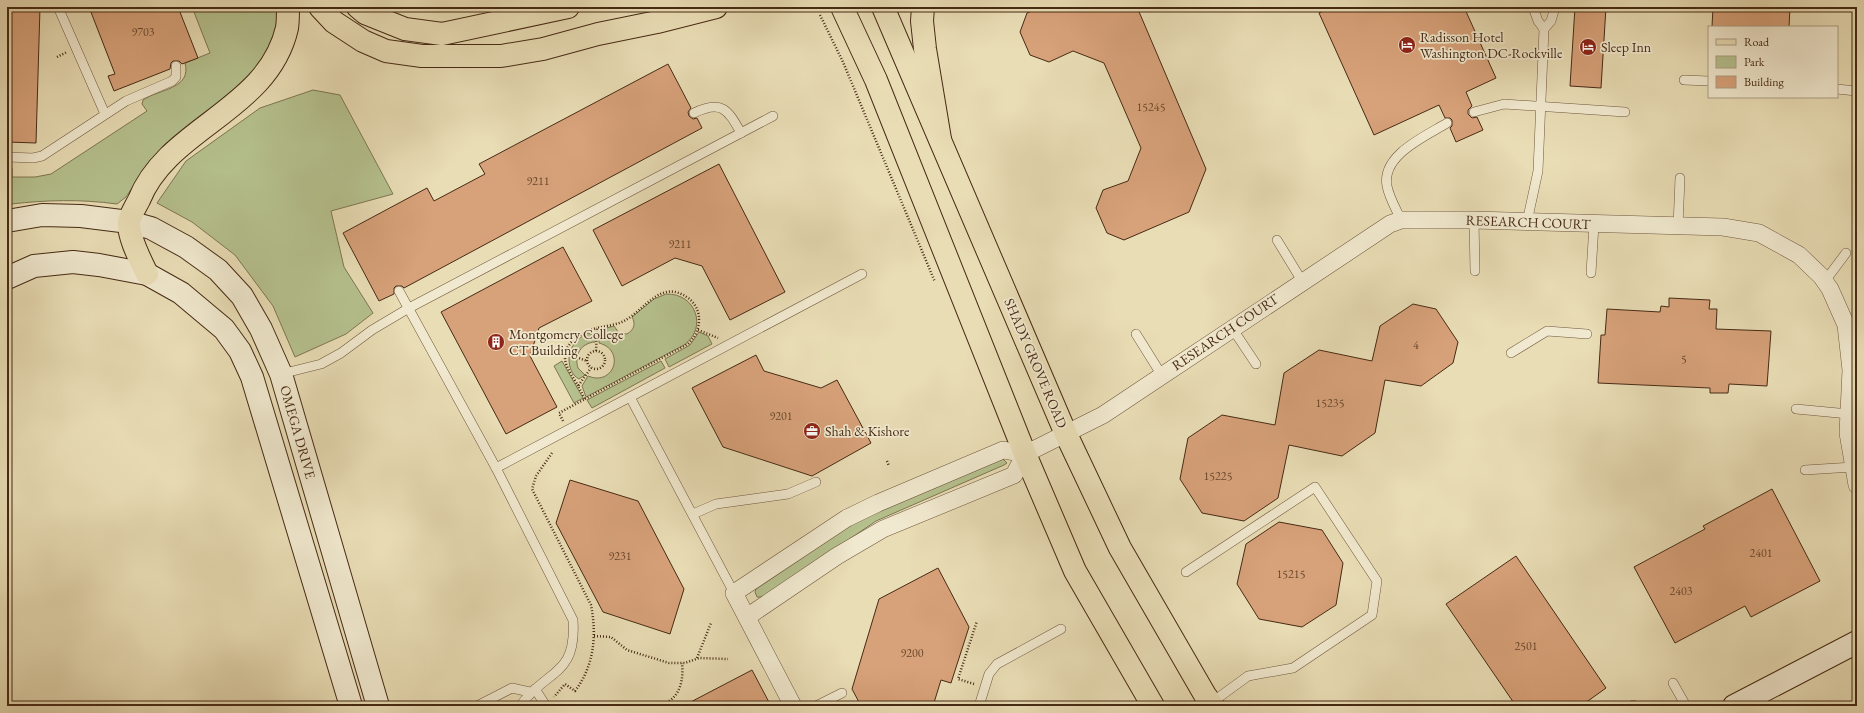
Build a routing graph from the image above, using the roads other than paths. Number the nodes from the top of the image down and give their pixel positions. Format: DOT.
graph roads {
  1 [pos="58,7"];
  2 [pos="288,7"];
  3 [pos="320,7"];
  4 [pos="358,7"];
  5 [pos="568,7"];
  6 [pos="716,7"];
  7 [pos="842,7"];
  8 [pos="883,7"];
  9 [pos="923,7"];
  10 [pos="1534,7"];
  11 [pos="1555,7"];
  12 [pos="1544,29"];
  13 [pos="176,66"];
  14 [pos="1684,80"];
  15 [pos="1708,81"];
  16 [pos="1838,89"];
  17 [pos="1856,91"];
  18 [pos="1541,106"];
  19 [pos="1474,112"];
  20 [pos="1625,112"];
  21 [pos="694,113"];
  22 [pos="105,114"];
  23 [pos="773,116"];
  24 [pos="1447,123"];
  25 [pos="741,133"];
  26 [pos="940,139"];
  27 [pos="7,157"];
  28 [pos="1680,178"];
  29 [pos="1401,220"];
  30 [pos="1474,220"];
  31 [pos="7,221"];
  32 [pos="130,222"];
  33 [pos="1526,222"];
  34 [pos="1594,225"];
  35 [pos="1678,226"];
  36 [pos="1277,240"];
  37 [pos="1846,253"];
  38 [pos="1475,271"];
  39 [pos="1591,273"];
  40 [pos="147,274"];
  41 [pos="862,274"];
  42 [pos="7,278"];
  43 [pos="1302,281"];
  44 [pos="1825,281"];
  45 [pos="399,291"];
  46 [pos="409,308"];
  47 [pos="1232,328"];
  48 [pos="1136,334"];
  49 [pos="1587,334"];
  50 [pos="1511,353"];
  51 [pos="1256,364"];
  52 [pos="281,374"];
  53 [pos="1161,374"];
  54 [pos="630,397"];
  55 [pos="1796,409"];
  56 [pos="1849,414"];
  57 [pos="1066,434"];
  58 [pos="1025,454"];
  59 [pos="1853,467"];
  60 [pos="496,468"];
  61 [pos="1805,470"];
  62 [pos="816,482"];
  63 [pos="1857,486"];
  64 [pos="693,514"];
  65 [pos="1186,572"];
  66 [pos="734,593"];
  67 [pos="747,617"];
  68 [pos="1061,629"];
  69 [pos="1857,642"];
  70 [pos="1673,683"];
  71 [pos="533,690"];
  72 [pos="842,692"];
  73 [pos="1212,704"];
  74 [pos="351,706"];
  75 [pos="378,706"];
  76 [pos="477,706"];
  77 [pos="520,706"];
  78 [pos="546,706"];
  79 [pos="793,706"];
  80 [pos="816,706"];
  81 [pos="980,706"];
  82 [pos="1153,706"];
  83 [pos="1686,706"];
  84 [pos="1734,706"];
  1 -- 22 [label="lane"];
  2 -- 32 [label="main road"];
  3 -- 6 [label="main road"];
  4 -- 5 [label="main road"];
  7 -- 58 [label="main road"];
  8 -- 26 [label="main road, SHADY GROVE ROAD"];
  9 -- 26 [label="main road"];
  10 -- 12 [label="lane"];
  11 -- 12 [label="lane"];
  12 -- 18 [label="lane"];
  13 -- 22 [label="lane"];
  14 -- 15 [label="lane"];
  16 -- 17 [label="lane"];
  18 -- 19 [label="lane"];
  18 -- 20 [label="lane"];
  18 -- 33 [label="lane"];
  21 -- 25 [label="lane"];
  22 -- 27 [label="lane"];
  23 -- 25 [label="lane"];
  24 -- 29 [label="lane"];
  25 -- 46 [label="lane"];
  26 -- 57 [label="main road, SHADY GROVE ROAD"];
  28 -- 35 [label="lane"];
  29 -- 30 [label="street, RESEARCH COURT"];
  29 -- 43 [label="street, RESEARCH COURT"];
  30 -- 33 [label="street, RESEARCH COURT"];
  30 -- 38 [label="lane"];
  31 -- 32 [label="main road, OMEGA DRIVE"];
  32 -- 40 [label="main road"];
  32 -- 52 [label="main road, OMEGA DRIVE"];
  33 -- 34 [label="street, RESEARCH COURT"];
  34 -- 35 [label="street, RESEARCH COURT"];
  34 -- 39 [label="lane"];
  35 -- 44 [label="street, RESEARCH COURT"];
  36 -- 43 [label="lane"];
  37 -- 44 [label="lane"];
  40 -- 42 [label="main road, OMEGA DRIVE"];
  40 -- 74 [label="main road, OMEGA DRIVE"];
  41 -- 54 [label="lane"];
  43 -- 47 [label="street, RESEARCH COURT"];
  44 -- 56 [label="street, RESEARCH COURT"];
  45 -- 46 [label="lane"];
  46 -- 52 [label="lane"];
  46 -- 60 [label="lane"];
  47 -- 51 [label="lane"];
  47 -- 53 [label="street, RESEARCH COURT"];
  48 -- 53 [label="lane"];
  49 -- 50 [label="lane"];
  52 -- 75 [label="main road, OMEGA DRIVE"];
  53 -- 57 [label="street, RESEARCH COURT"];
  54 -- 60 [label="lane"];
  54 -- 64 [label="lane"];
  55 -- 56 [label="lane"];
  56 -- 59 [label="street, RESEARCH COURT"];
  57 -- 58 [label="street, RESEARCH COURT"];
  57 -- 73 [label="main road, SHADY GROVE ROAD"];
  58 -- 66 [label="street"];
  58 -- 67 [label="street"];
  58 -- 82 [label="main road"];
  59 -- 61 [label="lane"];
  59 -- 63 [label="street, RESEARCH COURT"];
  60 -- 71 [label="lane"];
  62 -- 64 [label="lane"];
  64 -- 66 [label="lane"];
  65 -- 73 [label="lane"];
  66 -- 67 [label="street"];
  67 -- 79 [label="street"];
  68 -- 81 [label="lane"];
  69 -- 84 [label="main road"];
  70 -- 83 [label="lane"];
  71 -- 76 [label="lane"];
  71 -- 77 [label="lane"];
  71 -- 78 [label="lane"];
  72 -- 80 [label="lane"];
}
